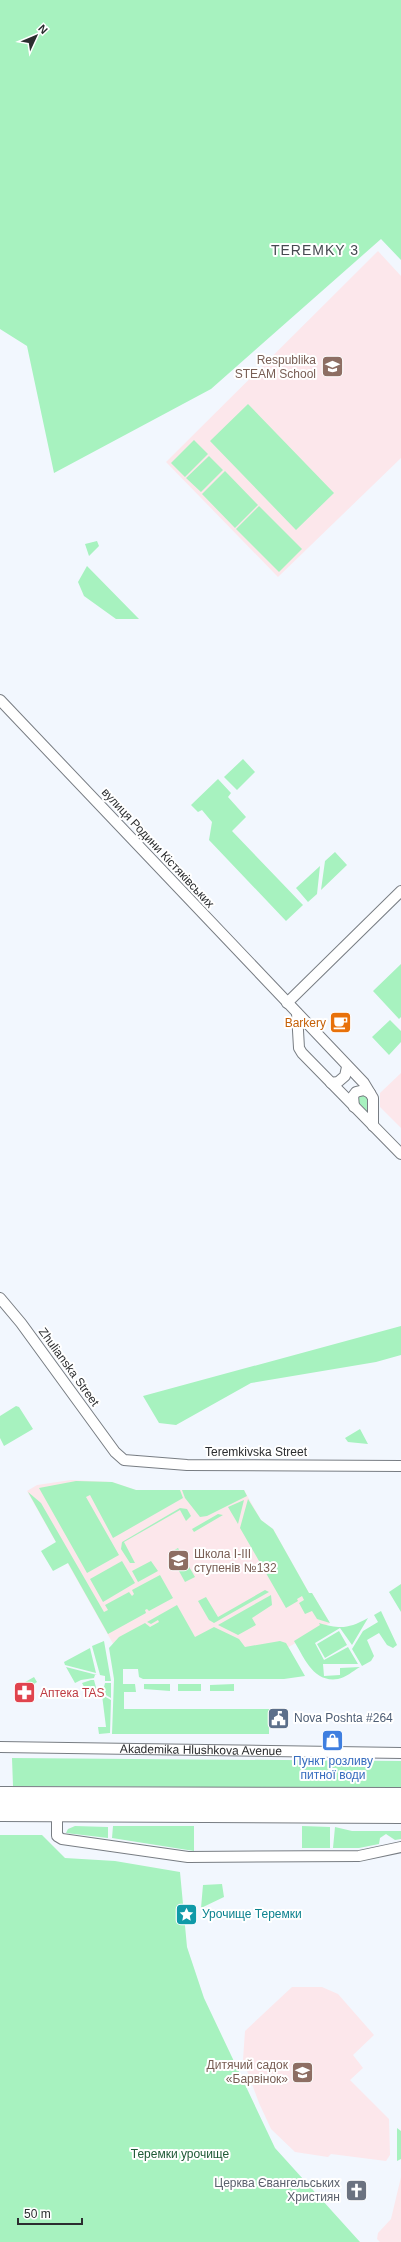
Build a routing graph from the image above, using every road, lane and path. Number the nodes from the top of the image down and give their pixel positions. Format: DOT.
graph roads {
  1 [pos="0,700"];
  2 [pos="401,891"];
  3 [pos="401,902"];
  4 [pos="381,913"];
  5 [pos="286,1003"];
  6 [pos="297,1014"];
  7 [pos="315,1034"];
  8 [pos="299,1046"];
  9 [pos="347,1066"];
  10 [pos="331,1083"];
  11 [pos="370,1093"];
  12 [pos="354,1107"];
  13 [pos="373,1126"];
  14 [pos="401,1154"];
  15 [pos="0,1298"];
  16 [pos="115,1452"];
  17 [pos="401,1466"];
  18 [pos="0,1747"];
  19 [pos="401,1753"];
  20 [pos="0,1796"];
  21 [pos="401,1797"];
  22 [pos="0,1812"];
  23 [pos="57,1813"];
  24 [pos="401,1814"];
  25 [pos="401,1848"];
  1 -- 5 [label="street, вулиця Родини Кістяківських"];
  2 -- 4 [label="street"];
  3 -- 4 [label="street"];
  4 -- 5 [label="street"];
  5 -- 6 [label="street, вулиця Родини Кістяківських"];
  6 -- 7 [label="street, вулиця Родини Кістяківських"];
  6 -- 8 [label="street"];
  7 -- 8 [label="street"];
  7 -- 9 [label="street, вулиця Родини Кістяківських"];
  8 -- 10 [label="street"];
  9 -- 10 [label="street"];
  9 -- 11 [label="street, вулиця Родини Кістяківських"];
  10 -- 12 [label="street"];
  11 -- 12 [label="street"];
  11 -- 13 [label="street, вулиця Родини Кістяківських"];
  12 -- 13 [label="street"];
  13 -- 14 [label="street"];
  15 -- 16 [label="street, Zhulianska Street"];
  16 -- 17 [label="street, Teremkivska Street"];
  18 -- 19 [label="street, Akademika Hlushkova Avenue"];
  20 -- 21 [label="highway"];
  22 -- 23 [label="highway"];
  23 -- 24 [label="highway"];
  23 -- 25 [label="street"];
}
